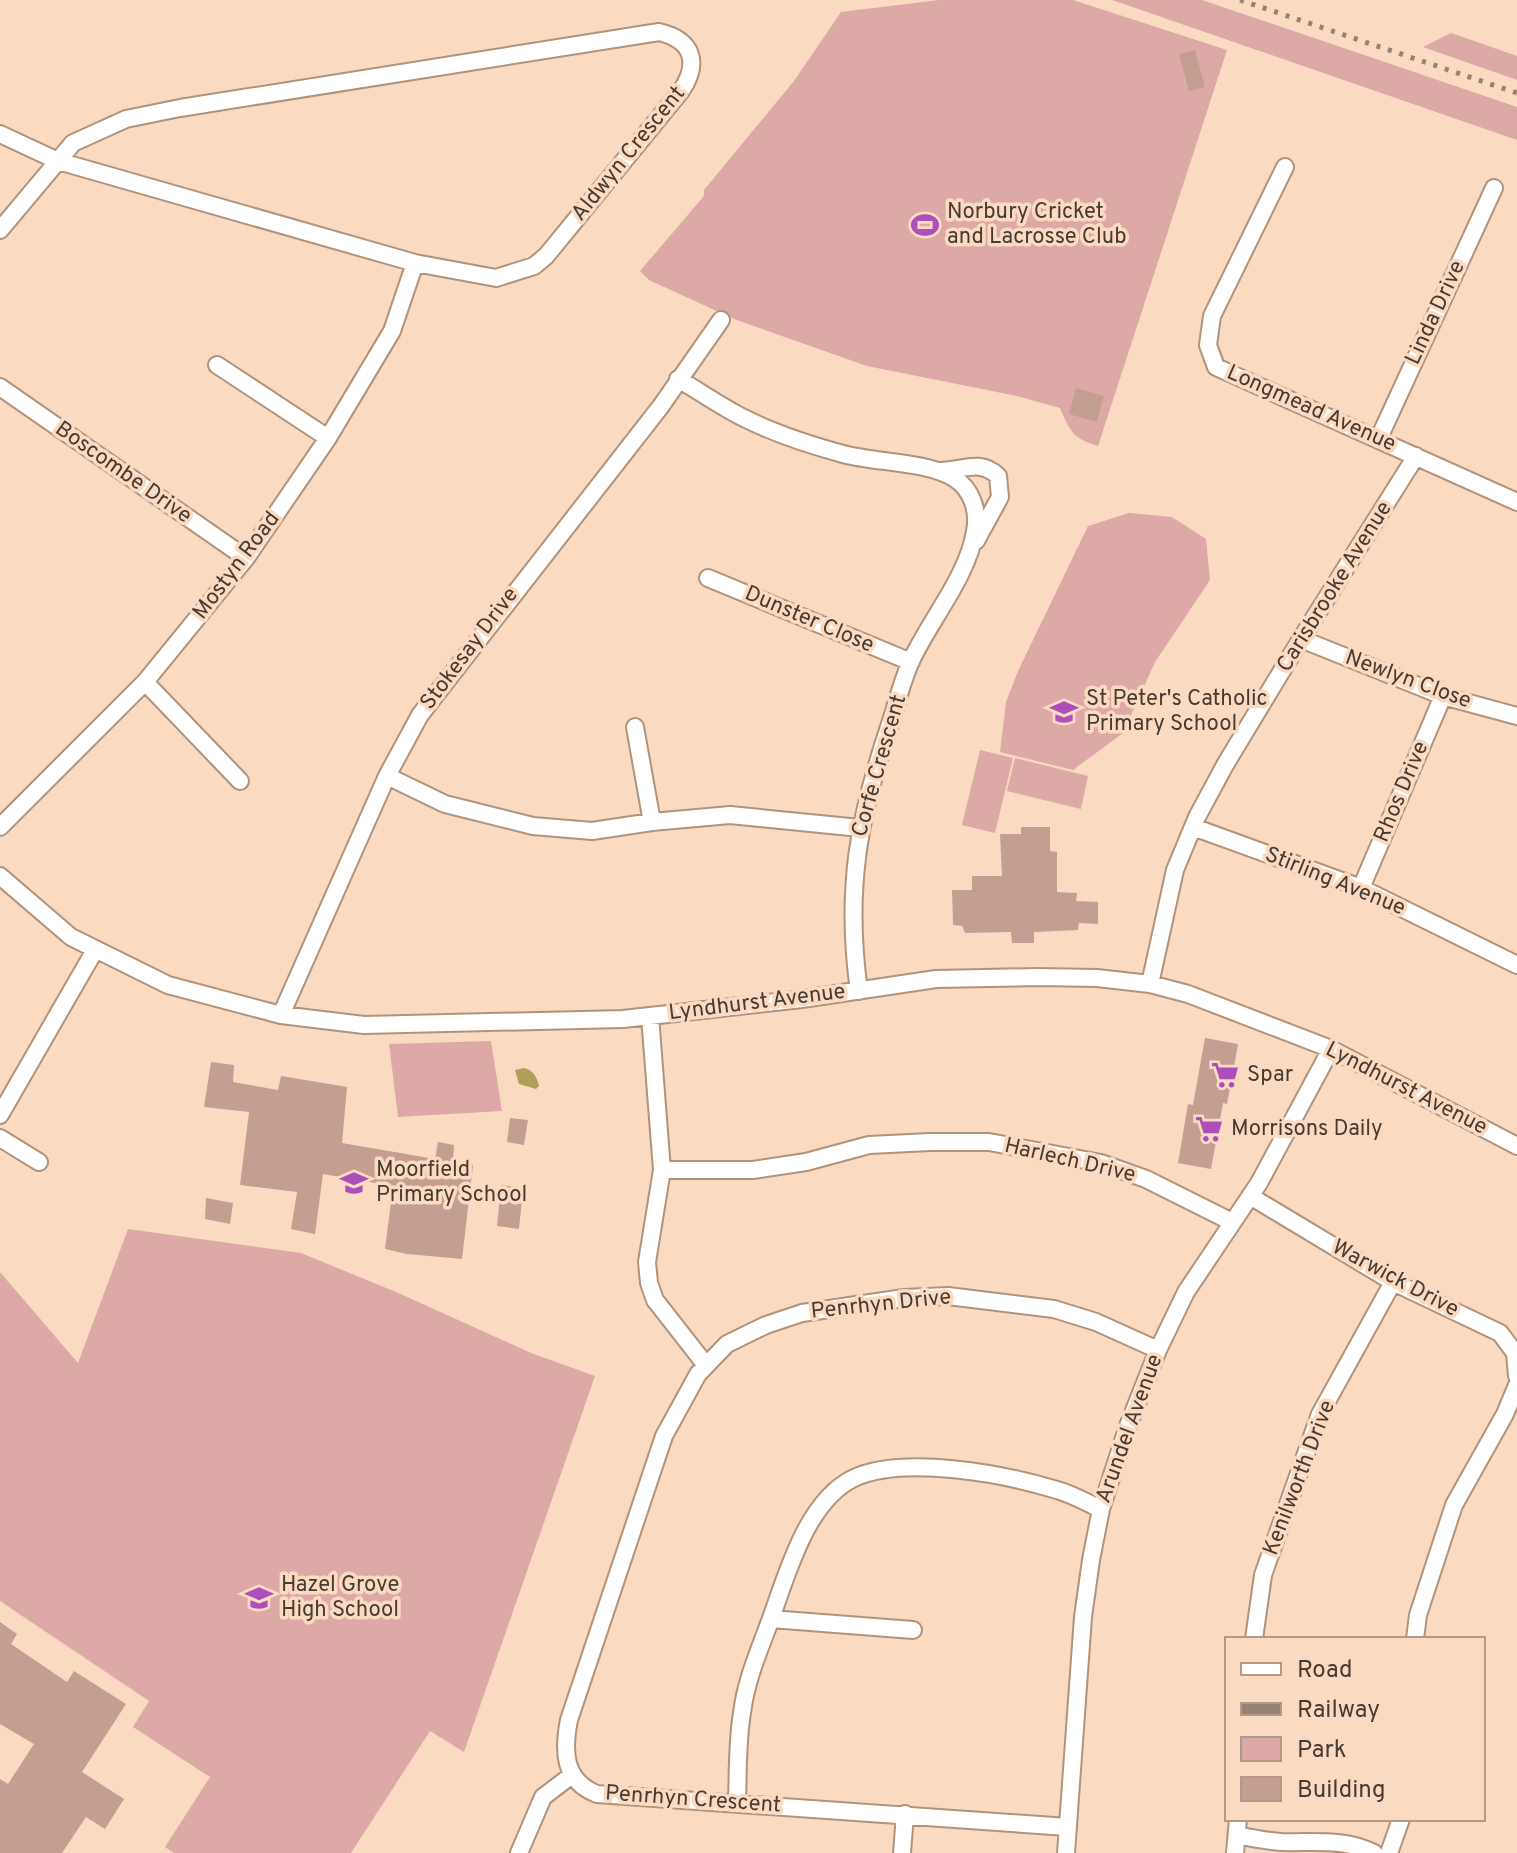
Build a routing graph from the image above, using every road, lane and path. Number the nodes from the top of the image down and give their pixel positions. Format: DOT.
graph roads {
  1 [pos="0,134"];
  2 [pos="58,161"];
  3 [pos="1285,167"];
  4 [pos="1494,188"];
  5 [pos="0,230"];
  6 [pos="415,263"];
  7 [pos="721,320"];
  8 [pos="217,365"];
  9 [pos="678,379"];
  10 [pos="0,387"];
  11 [pos="328,438"];
  12 [pos="1379,438"];
  13 [pos="1416,456"];
  14 [pos="935,471"];
  15 [pos="1517,502"];
  16 [pos="968,556"];
  17 [pos="246,558"];
  18 [pos="708,578"];
  19 [pos="1301,639"];
  20 [pos="911,662"];
  21 [pos="145,682"];
  22 [pos="1443,696"];
  23 [pos="1517,716"];
  24 [pos="635,727"];
  25 [pos="387,776"];
  26 [pos="240,781"];
  27 [pos="652,822"];
  28 [pos="0,827"];
  29 [pos="1193,827"];
  30 [pos="860,828"];
  31 [pos="0,876"];
  32 [pos="1361,888"];
  33 [pos="95,950"];
  34 [pos="1517,965"];
  35 [pos="1150,984"];
  36 [pos="859,991"];
  37 [pos="281,1015"];
  38 [pos="650,1016"];
  39 [pos="1331,1049"];
  40 [pos="0,1115"];
  41 [pos="0,1138"];
  42 [pos="1517,1146"];
  43 [pos="39,1162"];
  44 [pos="662,1170"];
  45 [pos="1250,1196"];
  46 [pos="1232,1222"];
  47 [pos="1393,1282"];
  48 [pos="1158,1350"];
  49 [pos="705,1364"];
  50 [pos="1517,1376"];
  51 [pos="1517,1385"];
  52 [pos="1101,1509"];
  53 [pos="771,1619"];
  54 [pos="913,1630"];
  55 [pos="1254,1637"];
  56 [pos="1415,1637"];
  57 [pos="572,1775"];
  58 [pos="737,1804"];
  59 [pos="905,1814"];
  60 [pos="1400,1821"];
  61 [pos="1068,1827"];
  62 [pos="1237,1827"];
  63 [pos="519,1853"];
  64 [pos="902,1853"];
  65 [pos="1066,1853"];
  66 [pos="1235,1853"];
  67 [pos="1374,1853"];
  68 [pos="1389,1853"];
  1 -- 2 [label="street, Aldwyn Crescent"];
  2 -- 5 [label="street"];
  2 -- 6 [label="street, Aldwyn Crescent"];
  2 -- 6 [label="street, Aldwyn Crescent"];
  3 -- 12 [label="street, Longmead Avenue"];
  4 -- 12 [label="street, Linda Drive"];
  6 -- 11 [label="street, Mostyn Road"];
  7 -- 9 [label="street, Stokesay Drive"];
  8 -- 11 [label="street"];
  9 -- 14 [label="street, Corfe Crescent"];
  9 -- 25 [label="street, Stokesay Drive"];
  10 -- 17 [label="street, Boscombe Drive"];
  11 -- 17 [label="street, Mostyn Road"];
  12 -- 13 [label="street, Longmead Avenue"];
  13 -- 15 [label="street, Longmead Avenue"];
  13 -- 19 [label="street, Carisbrooke Avenue"];
  14 -- 16 [label="street, Corfe Crescent"];
  14 -- 16 [label="street, Corfe Crescent"];
  16 -- 20 [label="street, Corfe Crescent"];
  17 -- 21 [label="street, Mostyn Road"];
  18 -- 20 [label="street, Dunster Close"];
  19 -- 22 [label="street, Newlyn Close"];
  19 -- 29 [label="street, Carisbrooke Avenue"];
  20 -- 30 [label="street, Corfe Crescent"];
  21 -- 26 [label="street"];
  21 -- 28 [label="street, Mostyn Road"];
  22 -- 23 [label="street, Newlyn Close"];
  22 -- 32 [label="street, Rhos Drive"];
  24 -- 27 [label="street"];
  25 -- 27 [label="street"];
  25 -- 37 [label="street, Stokesay Drive"];
  27 -- 30 [label="street"];
  29 -- 32 [label="street, Stirling Avenue"];
  29 -- 35 [label="street, Carisbrooke Avenue"];
  30 -- 36 [label="street, Corfe Crescent"];
  31 -- 33 [label="street, Lyndhurst Avenue"];
  32 -- 34 [label="street, Stirling Avenue"];
  33 -- 37 [label="street, Lyndhurst Avenue"];
  33 -- 40 [label="street"];
  35 -- 36 [label="street, Lyndhurst Avenue"];
  35 -- 39 [label="street, Lyndhurst Avenue"];
  36 -- 38 [label="street, Lyndhurst Avenue"];
  37 -- 38 [label="street, Lyndhurst Avenue"];
  38 -- 44 [label="street"];
  39 -- 42 [label="street, Lyndhurst Avenue"];
  39 -- 45 [label="street, Arundel Avenue"];
  41 -- 43 [label="street"];
  44 -- 46 [label="street, Harlech Drive"];
  44 -- 49 [label="street"];
  45 -- 46 [label="street, Arundel Avenue"];
  45 -- 47 [label="street, Warwick Drive"];
  46 -- 48 [label="street, Arundel Avenue"];
  47 -- 50 [label="street, Warwick Drive"];
  47 -- 55 [label="street, Kenilworth Drive"];
  48 -- 49 [label="street, Penrhyn Drive"];
  48 -- 52 [label="street, Arundel Avenue"];
  49 -- 57 [label="street"];
  51 -- 56 [label="street"];
  52 -- 53 [label="street"];
  52 -- 61 [label="street, Arundel Avenue"];
  53 -- 54 [label="street"];
  53 -- 58 [label="street"];
  57 -- 58 [label="street, Penrhyn Crescent"];
  57 -- 63 [label="street"];
  58 -- 59 [label="street, Penrhyn Crescent"];
  59 -- 61 [label="street, Penrhyn Crescent"];
  59 -- 64 [label="street"];
  60 -- 68 [label="street"];
  61 -- 65 [label="street, Arundel Avenue"];
  62 -- 66 [label="street"];
  62 -- 67 [label="street"];
}
